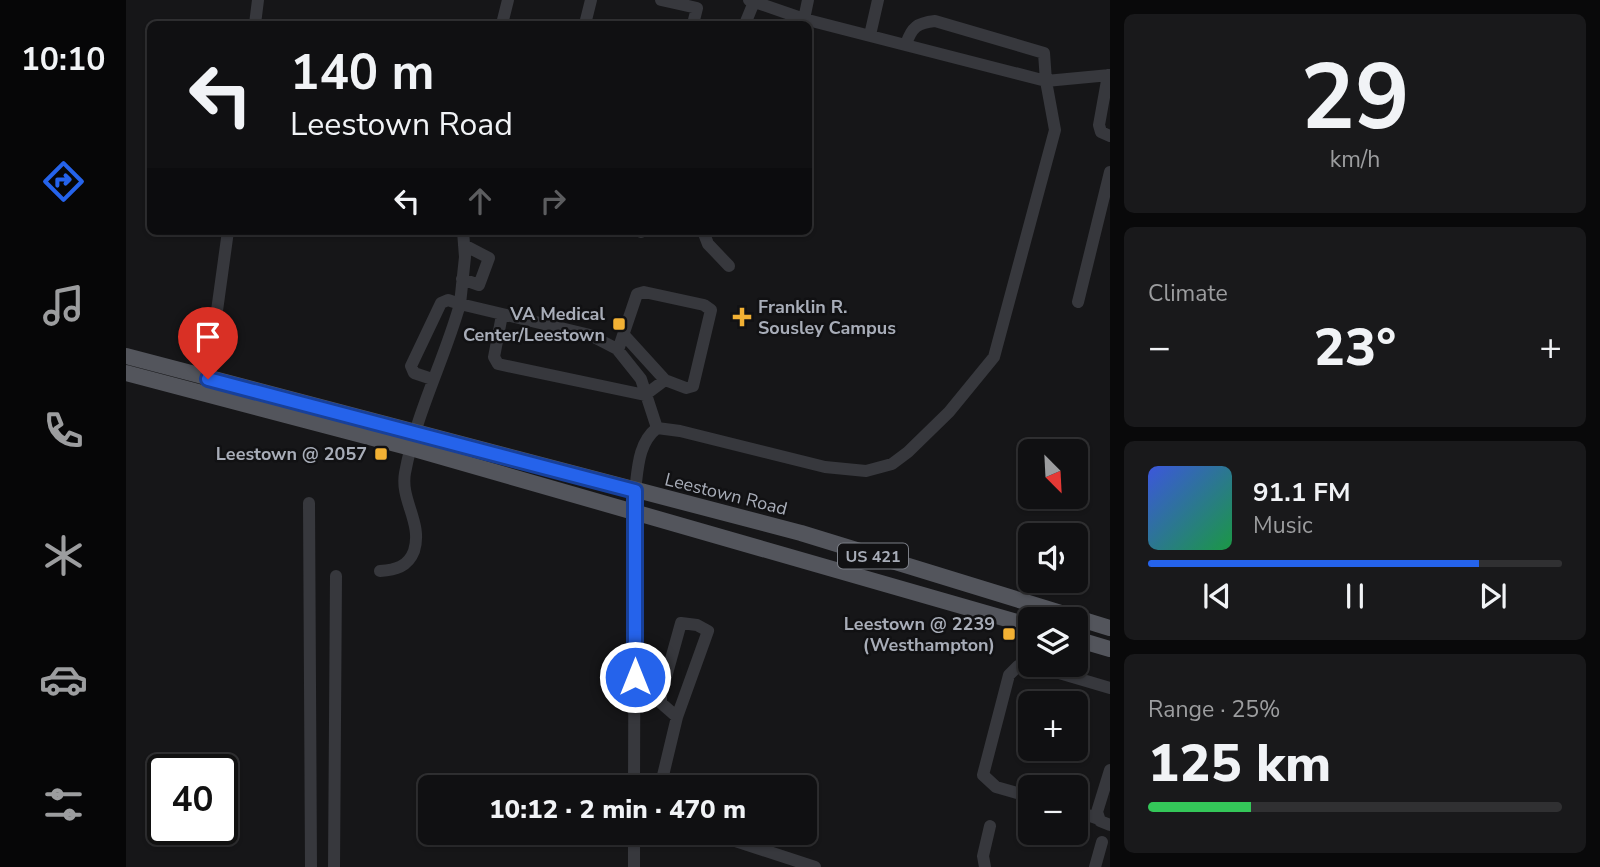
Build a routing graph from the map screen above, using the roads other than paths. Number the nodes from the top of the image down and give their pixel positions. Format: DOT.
graph roads {
  1 [pos="258,0"];
  2 [pos="508,0"];
  3 [pos="591,0"];
  4 [pos="661,0"];
  5 [pos="808,0"];
  6 [pos="878,0"];
  7 [pos="751,1"];
  8 [pos="804,19"];
  9 [pos="255,21"];
  10 [pos="503,21"];
  11 [pos="586,21"];
  12 [pos="694,21"];
  13 [pos="747,21"];
  14 [pos="870,35"];
  15 [pos="906,44"];
  16 [pos="1109,75"];
  17 [pos="1046,81"];
  18 [pos="1110,136"];
  19 [pos="1110,172"];
  20 [pos="227,235"];
  21 [pos="463,235"];
  22 [pos="705,235"];
  23 [pos="464,245"];
  24 [pos="729,266"];
  25 [pos="462,279"];
  26 [pos="1077,302"];
  27 [pos="460,304"];
  28 [pos="502,315"];
  29 [pos="624,335"];
  30 [pos="618,350"];
  31 [pos="126,356"];
  32 [pos="126,373"];
  33 [pos="432,379"];
  34 [pos="665,380"];
  35 [pos="207,387"];
  36 [pos="645,395"];
  37 [pos="657,428"];
  38 [pos="415,432"];
  39 [pos="411,448"];
  40 [pos="635,491"];
  41 [pos="309,503"];
  42 [pos="636,512"];
  43 [pos="380,571"];
  44 [pos="336,576"];
  45 [pos="1018,622"];
  46 [pos="1110,628"];
  47 [pos="1088,643"];
  48 [pos="1110,649"];
  49 [pos="1018,668"];
  50 [pos="1072,677"];
  51 [pos="1110,688"];
  52 [pos="677,717"];
  53 [pos="1110,770"];
  54 [pos="634,775"];
  55 [pos="663,775"];
  56 [pos="1018,793"];
  57 [pos="1088,816"];
  58 [pos="1105,822"];
  59 [pos="990,826"];
  60 [pos="1102,842"];
  61 [pos="634,845"];
  62 [pos="748,845"];
  63 [pos="310,867"];
  64 [pos="334,867"];
  65 [pos="634,867"];
  66 [pos="815,867"];
  67 [pos="985,867"];
  68 [pos="1095,867"];
  1 -- 9 [label="street"];
  2 -- 10 [label="street"];
  3 -- 11 [label="street"];
  4 -- 12 [label="street"];
  5 -- 8 [label="street"];
  6 -- 14 [label="street"];
  7 -- 8 [label="street"];
  7 -- 13 [label="street"];
  8 -- 14 [label="street"];
  14 -- 15 [label="street"];
  15 -- 17 [label="street"];
  15 -- 17 [label="street"];
  16 -- 17 [label="street"];
  16 -- 18 [label="street"];
  17 -- 37 [label="street"];
  19 -- 26 [label="street"];
  20 -- 35 [label="street"];
  21 -- 23 [label="street"];
  22 -- 24 [label="street"];
  23 -- 25 [label="street"];
  23 -- 25 [label="street"];
  25 -- 27 [label="street"];
  27 -- 28 [label="street"];
  27 -- 33 [label="street"];
  27 -- 33 [label="street"];
  28 -- 30 [label="street"];
  28 -- 36 [label="street"];
  29 -- 30 [label="street"];
  29 -- 34 [label="street"];
  29 -- 34 [label="street"];
  30 -- 36 [label="street"];
  31 -- 35 [label="main road, Leestown Road"];
  32 -- 35 [label="main road, Leestown Road"];
  33 -- 38 [label="street"];
  34 -- 36 [label="street"];
  35 -- 38 [label="main road, Leestown Road"];
  35 -- 39 [label="main road, Leestown Road"];
  36 -- 37 [label="street"];
  37 -- 40 [label="street"];
  38 -- 39 [label="street"];
  38 -- 40 [label="main road, Leestown Road"];
  39 -- 42 [label="main road, Leestown Road"];
  39 -- 43 [label="street"];
  40 -- 42 [label="street"];
  40 -- 46 [label="main road, Leestown Road / US 421"];
  41 -- 63 [label="street"];
  42 -- 45 [label="main road, Leestown Road / US 421"];
  42 -- 54 [label="street"];
  44 -- 64 [label="street"];
  47 -- 48 [label="main road"];
  49 -- 56 [label="street"];
  50 -- 51 [label="street"];
  52 -- 52 [label="street"];
  52 -- 55 [label="street"];
  53 -- 58 [label="street"];
  57 -- 58 [label="street"];
  59 -- 67 [label="street"];
  60 -- 68 [label="street"];
  61 -- 65 [label="street"];
  62 -- 66 [label="street"];
}
